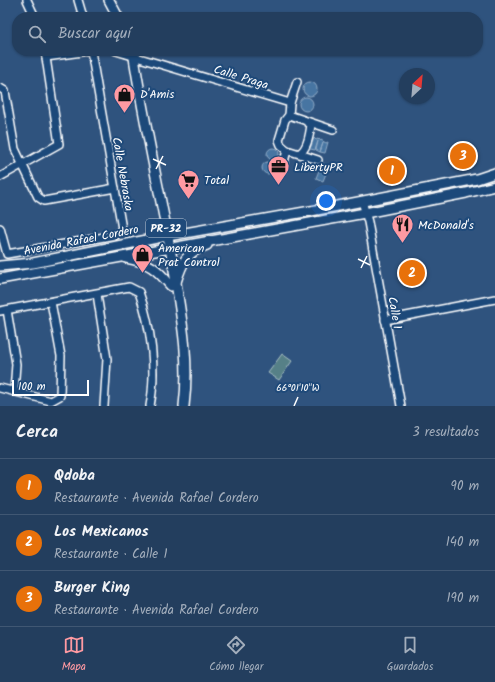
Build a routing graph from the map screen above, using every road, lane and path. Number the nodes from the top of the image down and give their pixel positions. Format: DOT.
graph roads {
  1 [pos="27,0"];
  2 [pos="78,0"];
  3 [pos="110,0"];
  4 [pos="116,0"];
  5 [pos="33,12"];
  6 [pos="82,12"];
  7 [pos="116,12"];
  8 [pos="122,12"];
  9 [pos="45,56"];
  10 [pos="91,56"];
  11 [pos="132,56"];
  12 [pos="141,56"];
  13 [pos="297,82"];
  14 [pos="0,88"];
  15 [pos="290,103"];
  16 [pos="289,115"];
  17 [pos="307,122"];
  18 [pos="333,130"];
  19 [pos="287,150"];
  20 [pos="300,153"];
  21 [pos="318,160"];
  22 [pos="22,166"];
  23 [pos="282,170"];
  24 [pos="495,173"];
  25 [pos="0,177"];
  26 [pos="495,186"];
  27 [pos="114,188"];
  28 [pos="362,201"];
  29 [pos="365,213"];
  30 [pos="0,229"];
  31 [pos="165,236"];
  32 [pos="225,238"];
  33 [pos="167,249"];
  34 [pos="123,257"];
  35 [pos="0,266"];
  36 [pos="0,279"];
  37 [pos="173,285"];
  38 [pos="97,294"];
  39 [pos="495,299"];
  40 [pos="51,302"];
  41 [pos="3,310"];
  42 [pos="385,320"];
  43 [pos="0,388"];
  44 [pos="14,392"];
  45 [pos="104,406"];
  46 [pos="150,406"];
  47 [pos="179,406"];
  48 [pos="184,406"];
  49 [pos="401,406"];
  1 -- 5 [label="street"];
  2 -- 6 [label="street"];
  3 -- 7 [label="main road"];
  4 -- 8 [label="main road"];
  9 -- 22 [label="street"];
  10 -- 27 [label="street, Calle Nebraska"];
  11 -- 31 [label="main road, PR-32"];
  12 -- 15 [label="street, Calle Praga"];
  13 -- 15 [label="street"];
  14 -- 22 [label="street"];
  15 -- 16 [label="street"];
  16 -- 17 [label="street"];
  16 -- 19 [label="street"];
  17 -- 18 [label="street"];
  17 -- 20 [label="street"];
  19 -- 20 [label="street"];
  19 -- 23 [label="street"];
  20 -- 21 [label="street"];
  22 -- 25 [label="street"];
  22 -- 27 [label="street"];
  24 -- 28 [label="main road, Avenida Rafael Cordero"];
  26 -- 29 [label="main road, Avenida Rafael Cordero"];
  27 -- 30 [label="street, Calle Nebraska"];
  28 -- 29 [label="street, Calle 1"];
  28 -- 31 [label="main road, Avenida Rafael Cordero"];
  29 -- 32 [label="main road, Avenida Rafael Cordero"];
  29 -- 42 [label="street, Calle 1"];
  31 -- 33 [label="main road, PR-32"];
  31 -- 35 [label="main road, Avenida Rafael Cordero"];
  32 -- 33 [label="main road, Avenida Rafael Cordero"];
  32 -- 37 [label="main road"];
  33 -- 34 [label="main road, Avenida Rafael Cordero"];
  33 -- 37 [label="main road, PR-32"];
  34 -- 36 [label="main road, Avenida Rafael Cordero"];
  34 -- 37 [label="main road"];
  37 -- 47 [label="main road, PR-32"];
  37 -- 48 [label="main road, PR-32"];
  38 -- 40 [label="street"];
  38 -- 45 [label="street"];
  38 -- 46 [label="street"];
  39 -- 42 [label="street"];
  40 -- 41 [label="street"];
  40 -- 44 [label="street"];
  41 -- 44 [label="street"];
  42 -- 49 [label="street, Calle 1"];
  43 -- 44 [label="street"];
}
